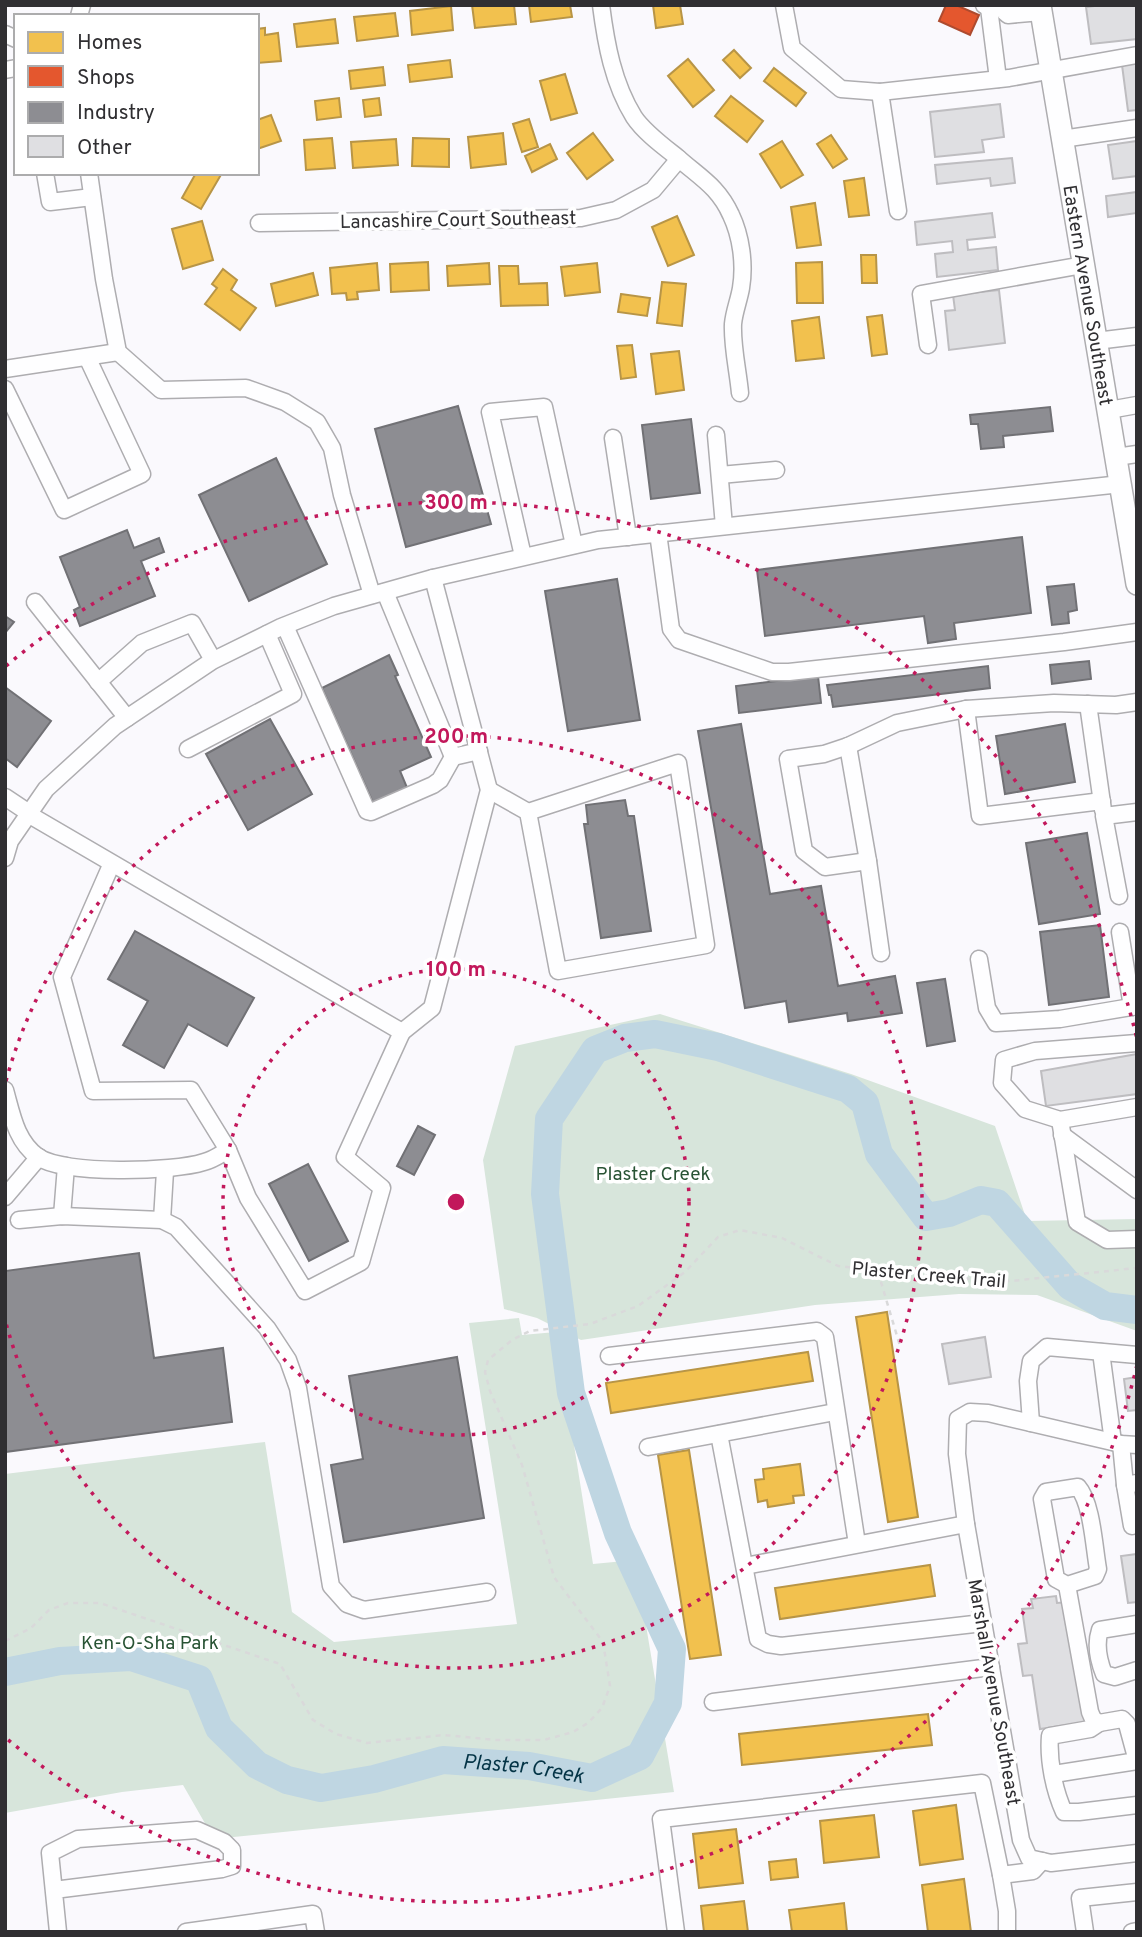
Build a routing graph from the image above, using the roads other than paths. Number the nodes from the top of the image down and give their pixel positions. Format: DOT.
graph roads {
  1 [pos="601,5"];
  2 [pos="785,5"];
  3 [pos="994,7"];
  4 [pos="1041,8"];
  5 [pos="1137,55"];
  6 [pos="1051,70"];
  7 [pos="998,79"];
  8 [pos="880,92"];
  9 [pos="1137,128"];
  10 [pos="1062,139"];
  11 [pos="679,159"];
  12 [pos="45,175"];
  13 [pos="89,175"];
  14 [pos="93,197"];
  15 [pos="898,211"];
  16 [pos="259,223"];
  17 [pos="1083,265"];
  18 [pos="1137,336"];
  19 [pos="1096,341"];
  20 [pos="928,345"];
  21 [pos="118,352"];
  22 [pos="87,357"];
  23 [pos="5,369"];
  24 [pos="5,389"];
  25 [pos="740,393"];
  26 [pos="1137,405"];
  27 [pos="1109,410"];
  28 [pos="716,435"];
  29 [pos="613,438"];
  30 [pos="1127,456"];
  31 [pos="776,470"];
  32 [pos="720,475"];
  33 [pos="1121,484"];
  34 [pos="724,526"];
  35 [pos="658,533"];
  36 [pos="628,537"];
  37 [pos="1134,544"];
  38 [pos="574,545"];
  39 [pos="523,556"];
  40 [pos="433,578"];
  41 [pos="1137,584"];
  42 [pos="379,593"];
  43 [pos="35,602"];
  44 [pos="285,626"];
  45 [pos="1137,632"];
  46 [pos="267,634"];
  47 [pos="214,660"];
  48 [pos="98,682"];
  49 [pos="1137,702"];
  50 [pos="1088,704"];
  51 [pos="966,709"];
  52 [pos="127,718"];
  53 [pos="848,746"];
  54 [pos="188,748"];
  55 [pos="479,751"];
  56 [pos="453,757"];
  57 [pos="489,790"];
  58 [pos="5,797"];
  59 [pos="1103,808"];
  60 [pos="528,811"];
  61 [pos="1137,812"];
  62 [pos="29,813"];
  63 [pos="5,858"];
  64 [pos="868,861"];
  65 [pos="112,863"];
  66 [pos="1119,896"];
  67 [pos="1120,932"];
  68 [pos="881,953"];
  69 [pos="979,959"];
  70 [pos="1134,1006"];
  71 [pos="402,1031"];
  72 [pos="1137,1042"];
  73 [pos="5,1090"];
  74 [pos="1137,1107"];
  75 [pos="1061,1127"];
  76 [pos="228,1150"];
  77 [pos="38,1157"];
  78 [pos="65,1166"];
  79 [pos="165,1171"];
  80 [pos="1137,1190"];
  81 [pos="5,1197"];
  82 [pos="62,1216"];
  83 [pos="19,1220"];
  84 [pos="162,1220"];
  85 [pos="1137,1238"];
  86 [pos="1101,1352"];
  87 [pos="1137,1355"];
  88 [pos="609,1356"];
  89 [pos="835,1412"];
  90 [pos="1031,1423"];
  91 [pos="719,1434"];
  92 [pos="1124,1444"];
  93 [pos="648,1447"];
  94 [pos="1131,1484"];
  95 [pos="966,1524"];
  96 [pos="1137,1525"];
  97 [pos="857,1544"];
  98 [pos="745,1566"];
  99 [pos="1067,1585"];
  100 [pos="486,1592"];
  101 [pos="983,1623"];
  102 [pos="1137,1624"];
  103 [pos="990,1667"];
  104 [pos="1137,1670"];
  105 [pos="713,1702"];
  106 [pos="1098,1723"];
  107 [pos="1054,1774"];
  108 [pos="1137,1805"];
  109 [pos="1137,1853"];
  110 [pos="1035,1860"];
  111 [pos="1001,1875"];
  112 [pos="54,1890"];
  113 [pos="1137,1892"];
  114 [pos="58,1932"];
  115 [pos="186,1932"];
  116 [pos="316,1932"];
  117 [pos="676,1932"];
  118 [pos="1007,1932"];
  119 [pos="1085,1932"];
  1 -- 11 [label="street"];
  2 -- 8 [label="street"];
  3 -- 4 [label="street"];
  3 -- 7 [label="street"];
  4 -- 6 [label="main road, Eastern Avenue Southeast"];
  5 -- 6 [label="street"];
  6 -- 7 [label="street"];
  6 -- 10 [label="main road, Eastern Avenue Southeast"];
  7 -- 8 [label="street"];
  8 -- 15 [label="street"];
  9 -- 10 [label="street"];
  10 -- 17 [label="main road, Eastern Avenue Southeast"];
  11 -- 16 [label="street, Lancashire Court Southeast"];
  11 -- 25 [label="street"];
  12 -- 14 [label="street"];
  13 -- 14 [label="street"];
  14 -- 21 [label="street"];
  17 -- 19 [label="main road, Eastern Avenue Southeast"];
  17 -- 20 [label="street"];
  18 -- 19 [label="street"];
  19 -- 27 [label="main road, Eastern Avenue Southeast"];
  21 -- 22 [label="street"];
  21 -- 42 [label="street"];
  22 -- 23 [label="street"];
  22 -- 24 [label="street"];
  26 -- 27 [label="street"];
  27 -- 30 [label="main road, Eastern Avenue Southeast"];
  28 -- 32 [label="street"];
  29 -- 36 [label="street"];
  30 -- 33 [label="main road, Eastern Avenue Southeast"];
  31 -- 32 [label="street"];
  32 -- 34 [label="street"];
  33 -- 34 [label="street"];
  33 -- 37 [label="main road, Eastern Avenue Southeast"];
  34 -- 35 [label="street"];
  35 -- 36 [label="street"];
  35 -- 45 [label="street"];
  36 -- 38 [label="street"];
  37 -- 41 [label="main road, Eastern Avenue Southeast"];
  38 -- 39 [label="street"];
  38 -- 39 [label="street"];
  39 -- 40 [label="street"];
  40 -- 42 [label="street"];
  40 -- 55 [label="street"];
  42 -- 44 [label="street"];
  42 -- 56 [label="street"];
  43 -- 48 [label="street"];
  44 -- 46 [label="street"];
  44 -- 56 [label="street"];
  46 -- 47 [label="street"];
  46 -- 54 [label="street"];
  47 -- 48 [label="street"];
  47 -- 52 [label="street"];
  48 -- 52 [label="street"];
  49 -- 50 [label="street"];
  50 -- 51 [label="street"];
  50 -- 59 [label="street"];
  51 -- 53 [label="street"];
  51 -- 59 [label="street"];
  52 -- 62 [label="street"];
  53 -- 64 [label="street"];
  53 -- 64 [label="street"];
  55 -- 56 [label="street"];
  55 -- 57 [label="street"];
  57 -- 60 [label="street"];
  57 -- 71 [label="street"];
  58 -- 62 [label="street"];
  59 -- 61 [label="street"];
  59 -- 66 [label="street"];
  60 -- 60 [label="street"];
  62 -- 63 [label="street"];
  62 -- 65 [label="street"];
  64 -- 68 [label="street"];
  65 -- 71 [label="street"];
  65 -- 76 [label="street"];
  67 -- 70 [label="street"];
  69 -- 70 [label="street"];
  71 -- 76 [label="street"];
  72 -- 75 [label="street"];
  73 -- 77 [label="street"];
  74 -- 75 [label="street"];
  75 -- 80 [label="street"];
  75 -- 85 [label="street"];
  76 -- 79 [label="street"];
  77 -- 78 [label="street"];
  77 -- 81 [label="street"];
  78 -- 79 [label="street"];
  78 -- 82 [label="street"];
  79 -- 84 [label="street"];
  82 -- 83 [label="street"];
  82 -- 84 [label="street"];
  84 -- 100 [label="street"];
  86 -- 87 [label="street"];
  86 -- 90 [label="street"];
  86 -- 92 [label="street"];
  88 -- 89 [label="street"];
  89 -- 91 [label="street"];
  89 -- 97 [label="street"];
  90 -- 92 [label="street"];
  90 -- 95 [label="street, Marshall Avenue Southeast"];
  91 -- 93 [label="street"];
  91 -- 98 [label="street"];
  92 -- 94 [label="street"];
  94 -- 96 [label="street"];
  95 -- 97 [label="street"];
  95 -- 101 [label="street, Marshall Avenue Southeast"];
  97 -- 98 [label="street"];
  98 -- 101 [label="street"];
  99 -- 99 [label="street"];
  99 -- 106 [label="street"];
  101 -- 103 [label="street, Marshall Avenue Southeast"];
  102 -- 104 [label="street"];
  103 -- 105 [label="street"];
  103 -- 110 [label="street, Marshall Avenue Southeast"];
  106 -- 107 [label="street"];
  106 -- 107 [label="street"];
  107 -- 108 [label="street"];
  109 -- 110 [label="street"];
  110 -- 111 [label="street"];
  111 -- 117 [label="street"];
  111 -- 118 [label="street"];
  112 -- 112 [label="street"];
  112 -- 114 [label="street"];
  113 -- 119 [label="street"];
  115 -- 116 [label="street"];
}
